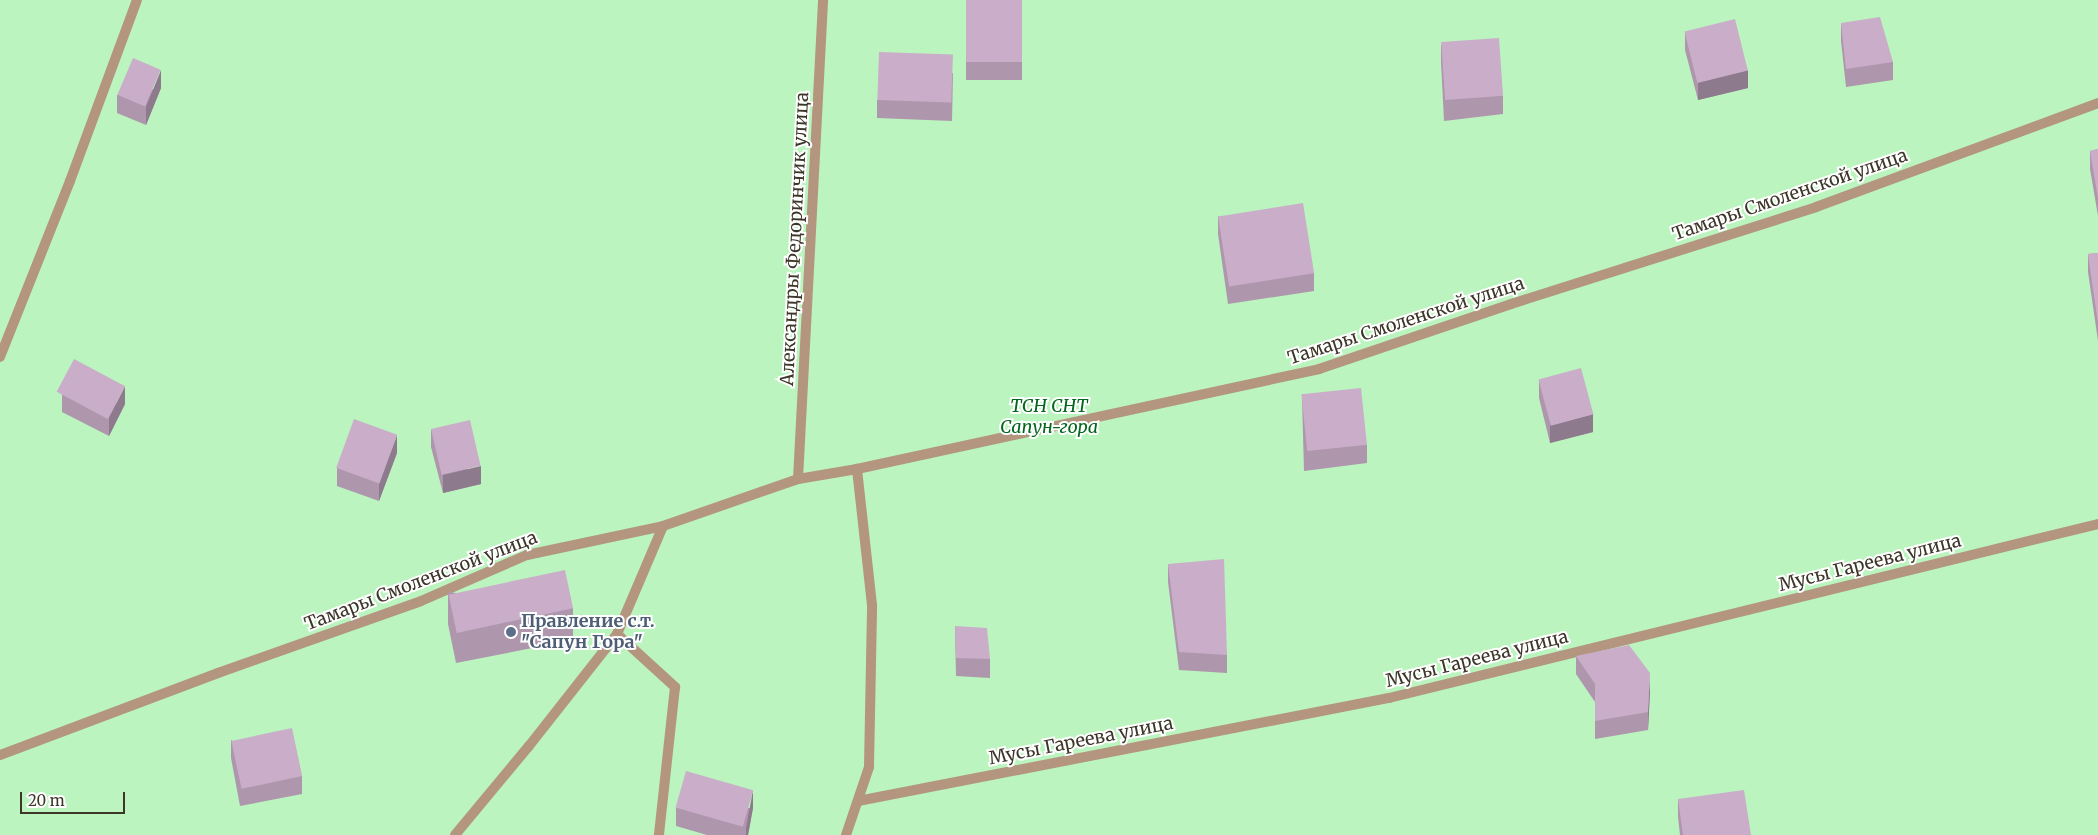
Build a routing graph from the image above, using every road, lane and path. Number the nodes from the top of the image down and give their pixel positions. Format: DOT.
graph roads {
  1 [pos="137,0"];
  2 [pos="824,0"];
  3 [pos="2098,103"];
  4 [pos="0,357"];
  5 [pos="857,469"];
  6 [pos="798,479"];
  7 [pos="2098,524"];
  8 [pos="663,526"];
  9 [pos="617,634"];
  10 [pos="0,755"];
  11 [pos="858,801"];
  12 [pos="455,835"];
  13 [pos="659,835"];
  14 [pos="846,835"];
  1 -- 4 [label="lane"];
  2 -- 6 [label="lane, Александры Федоринчик улица"];
  3 -- 5 [label="lane, Тамары Смоленской улица"];
  5 -- 6 [label="lane, Тамары Смоленской улица"];
  5 -- 11 [label="lane"];
  6 -- 8 [label="lane, Тамары Смоленской улица"];
  7 -- 11 [label="lane, Мусы Гареева улица"];
  8 -- 9 [label="lane"];
  8 -- 10 [label="lane, Тамары Смоленской улица"];
  9 -- 12 [label="lane"];
  9 -- 13 [label="lane"];
  11 -- 14 [label="lane"];
}
